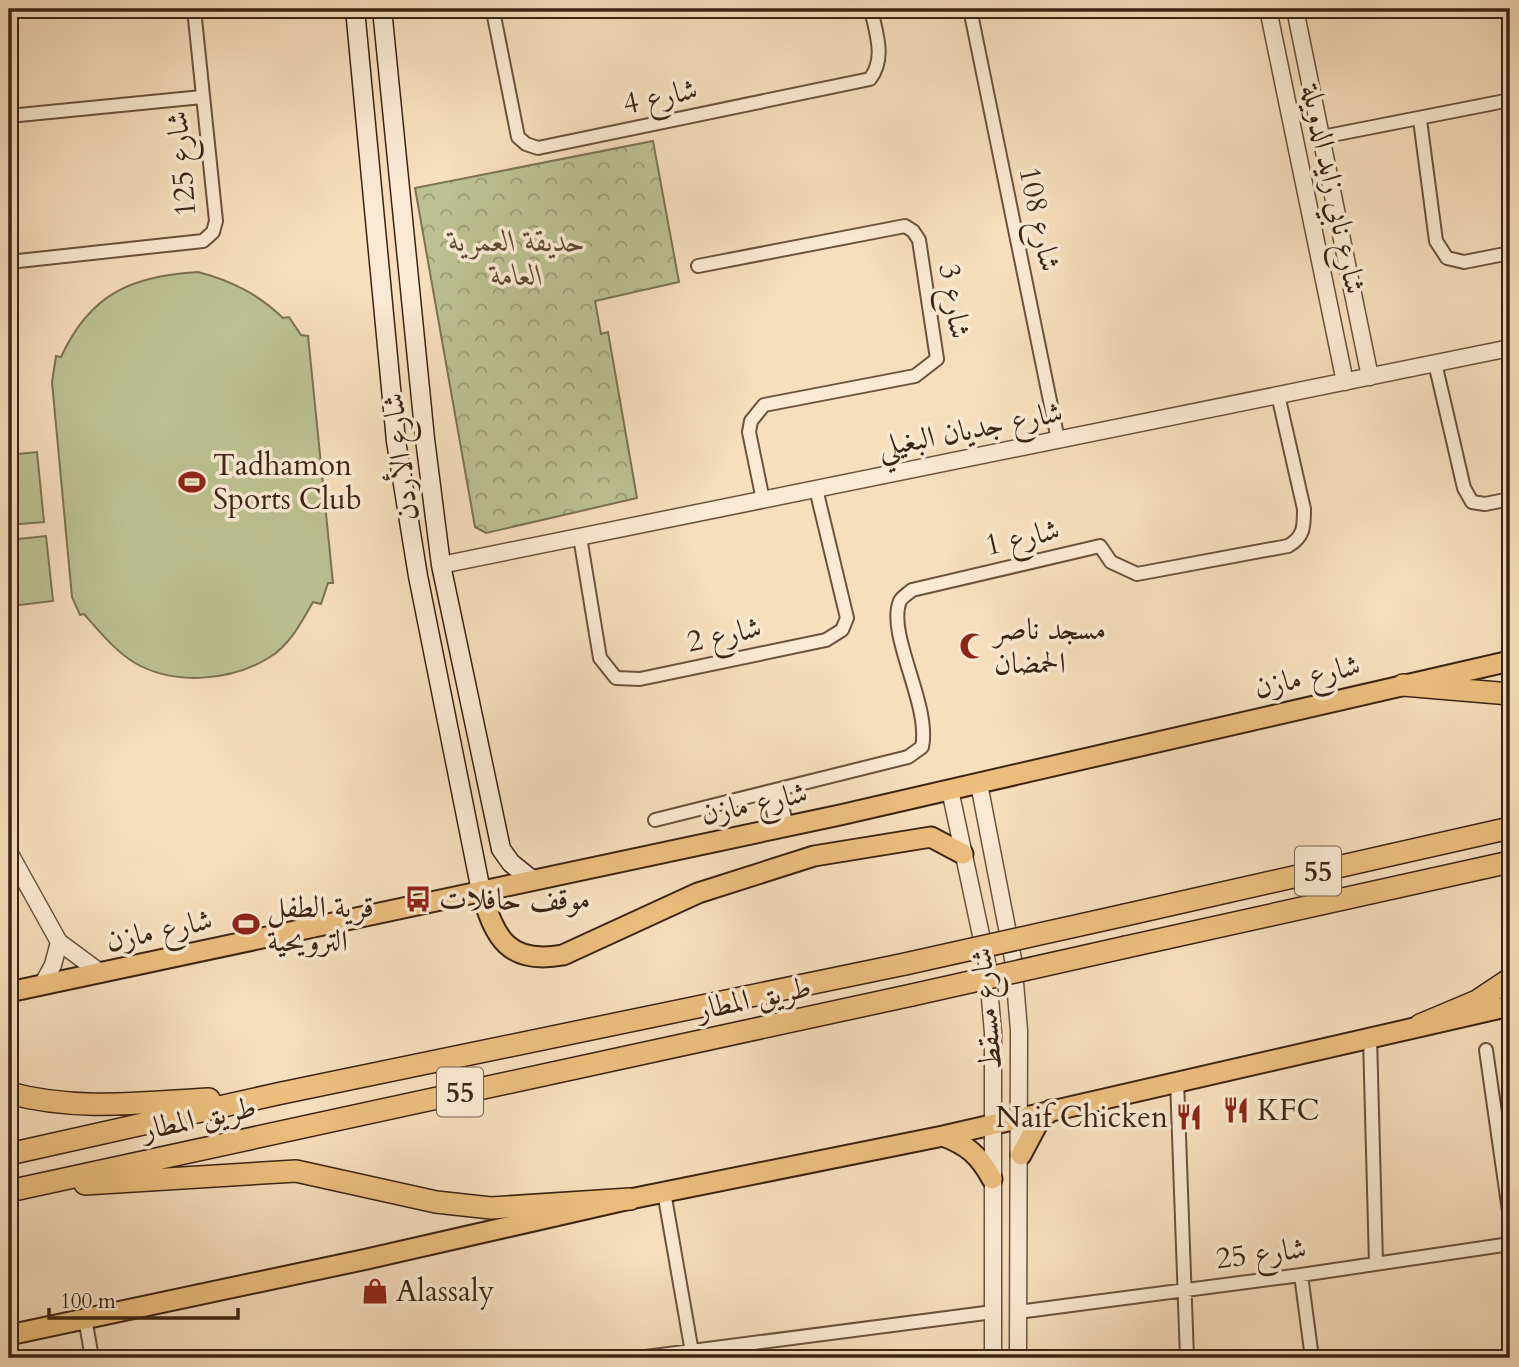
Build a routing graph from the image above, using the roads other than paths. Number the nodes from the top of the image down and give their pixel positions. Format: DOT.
graph roads {
  1 [pos="194,9"];
  2 [pos="355,9"];
  3 [pos="382,9"];
  4 [pos="496,9"];
  5 [pos="871,9"];
  6 [pos="970,9"];
  7 [pos="1268,9"];
  8 [pos="1295,9"];
  9 [pos="202,97"];
  10 [pos="1510,100"];
  11 [pos="9,116"];
  12 [pos="1420,120"];
  13 [pos="394,122"];
  14 [pos="367,127"];
  15 [pos="1322,137"];
  16 [pos="1340,226"];
  17 [pos="1313,229"];
  18 [pos="1510,253"];
  19 [pos="1347,260"];
  20 [pos="9,262"];
  21 [pos="1321,265"];
  22 [pos="698,266"];
  23 [pos="1510,348"];
  24 [pos="1435,363"];
  25 [pos="1370,377"];
  26 [pos="1345,382"];
  27 [pos="1278,395"];
  28 [pos="425,439"];
  29 [pos="1058,440"];
  30 [pos="396,441"];
  31 [pos="816,489"];
  32 [pos="1510,499"];
  33 [pos="763,500"];
  34 [pos="580,537"];
  35 [pos="441,565"];
  36 [pos="1510,662"];
  37 [pos="466,682"];
  38 [pos="1403,685"];
  39 [pos="440,690"];
  40 [pos="1510,694"];
  41 [pos="979,784"];
  42 [pos="950,790"];
  43 [pos="773,791"];
  44 [pos="655,820"];
  45 [pos="782,828"];
  46 [pos="1510,828"];
  47 [pos="9,852"];
  48 [pos="963,854"];
  49 [pos="1510,862"];
  50 [pos="532,880"];
  51 [pos="481,891"];
  52 [pos="59,942"];
  53 [pos="100,972"];
  54 [pos="1510,979"];
  55 [pos="42,985"];
  56 [pos="9,992"];
  57 [pos="1510,1006"];
  58 [pos="1420,1025"];
  59 [pos="1370,1037"];
  60 [pos="1486,1050"];
  61 [pos="1177,1080"];
  62 [pos="9,1093"];
  63 [pos="277,1094"];
  64 [pos="1051,1110"];
  65 [pos="1020,1118"];
  66 [pos="995,1124"];
  67 [pos="943,1136"];
  68 [pos="9,1154"];
  69 [pos="1021,1155"];
  70 [pos="992,1179"];
  71 [pos="11,1190"];
  72 [pos="664,1192"];
  73 [pos="630,1199"];
  74 [pos="1510,1218"];
  75 [pos="1510,1244"];
  76 [pos="1376,1264"];
  77 [pos="1301,1275"];
  78 [pos="1183,1290"];
  79 [pos="1018,1311"];
  80 [pos="993,1312"];
  81 [pos="85,1318"];
  82 [pos="9,1335"];
  83 [pos="693,1354"];
  84 [pos="92,1358"];
  85 [pos="638,1358"];
  86 [pos="993,1358"];
  87 [pos="1018,1358"];
  88 [pos="1187,1358"];
  89 [pos="1310,1358"];
  1 -- 9 [label="street, شارع 125"];
  2 -- 14 [label="main road, شارع الأردن"];
  3 -- 13 [label="main road, شارع الأردن"];
  4 -- 5 [label="street, شارع 4"];
  6 -- 29 [label="street, شارع 108"];
  7 -- 17 [label="street, شارع نابي زايد الدويلة"];
  8 -- 15 [label="street, شارع نابي زايد الدويلة"];
  9 -- 11 [label="street"];
  9 -- 20 [label="street, شارع 125"];
  10 -- 12 [label="street"];
  12 -- 15 [label="street"];
  12 -- 18 [label="street"];
  13 -- 14 [label="main road"];
  13 -- 28 [label="main road, شارع الأردن"];
  14 -- 30 [label="main road, شارع الأردن"];
  15 -- 16 [label="street, شارع نابي زايد الدويلة"];
  16 -- 17 [label="street"];
  16 -- 19 [label="street, شارع نابي زايد الدويلة"];
  17 -- 21 [label="street, شارع نابي زايد الدويلة"];
  19 -- 21 [label="street"];
  19 -- 25 [label="street, شارع نابي زايد الدويلة"];
  21 -- 26 [label="street, شارع نابي زايد الدويلة"];
  22 -- 33 [label="street, شارع 3"];
  23 -- 24 [label="street, شارع جديان البغيلي"];
  24 -- 25 [label="street, شارع جديان البغيلي"];
  24 -- 32 [label="street"];
  25 -- 26 [label="street, شارع جديان البغيلي"];
  26 -- 27 [label="street, شارع جديان البغيلي"];
  27 -- 29 [label="street, شارع جديان البغيلي"];
  27 -- 43 [label="street, شارع 1"];
  28 -- 30 [label="main road"];
  28 -- 35 [label="main road, شارع الأردن"];
  29 -- 31 [label="street, شارع جديان البغيلي"];
  30 -- 39 [label="main road, شارع الأردن"];
  31 -- 33 [label="street, شارع جديان البغيلي"];
  31 -- 34 [label="street, شارع 2"];
  33 -- 34 [label="street, شارع جديان البغيلي"];
  34 -- 35 [label="street, شارع جديان البغيلي"];
  35 -- 37 [label="main road, شارع الأردن"];
  36 -- 38 [label="main road, شارع مازن"];
  37 -- 39 [label="main road"];
  37 -- 50 [label="main road, شارع الأردن"];
  38 -- 40 [label="highway"];
  38 -- 41 [label="main road, شارع مازن"];
  39 -- 51 [label="main road, شارع الأردن"];
  41 -- 42 [label="main road, شارع مازن"];
  41 -- 65 [label="street, شارع مسقط"];
  42 -- 45 [label="main road, شارع مازن"];
  42 -- 48 [label="street, شارع مسقط"];
  43 -- 44 [label="street, شارع 1"];
  43 -- 45 [label="street"];
  45 -- 50 [label="main road, شارع مازن"];
  46 -- 63 [label="highway, طريق المطار / 55, bridge"];
  47 -- 52 [label="street"];
  48 -- 51 [label="main road"];
  48 -- 66 [label="street, شارع مسقط"];
  49 -- 71 [label="highway, طريق المطار / 55, bridge"];
  50 -- 51 [label="main road, شارع مازن"];
  51 -- 53 [label="main road, شارع مازن"];
  52 -- 53 [label="street"];
  52 -- 55 [label="street"];
  53 -- 55 [label="main road, شارع مازن"];
  54 -- 58 [label="highway"];
  55 -- 56 [label="main road, شارع مازن"];
  57 -- 58 [label="main road"];
  58 -- 59 [label="main road"];
  59 -- 61 [label="main road"];
  59 -- 76 [label="street"];
  60 -- 74 [label="street"];
  61 -- 64 [label="main road"];
  61 -- 78 [label="street"];
  62 -- 63 [label="highway"];
  63 -- 68 [label="highway, طريق المطار / 55"];
  64 -- 65 [label="main road"];
  64 -- 69 [label="main road"];
  65 -- 66 [label="main road"];
  65 -- 69 [label="street, شارع مسقط"];
  66 -- 67 [label="main road"];
  66 -- 70 [label="street, شارع مسقط"];
  67 -- 70 [label="main road"];
  67 -- 72 [label="main road"];
  69 -- 79 [label="street, شارع مسقط"];
  70 -- 80 [label="street, شارع مسقط"];
  71 -- 73 [label="highway"];
  72 -- 73 [label="main road"];
  72 -- 83 [label="street"];
  73 -- 81 [label="main road"];
  75 -- 76 [label="street, شارع 25"];
  76 -- 77 [label="street, شارع 25"];
  77 -- 78 [label="street, شارع 25"];
  77 -- 89 [label="street"];
  78 -- 79 [label="street, شارع 25"];
  78 -- 88 [label="street"];
  79 -- 87 [label="street, شارع مسقط"];
  80 -- 83 [label="street"];
  80 -- 86 [label="street, شارع مسقط"];
  81 -- 82 [label="main road"];
  81 -- 84 [label="street"];
  83 -- 85 [label="street"];
}
